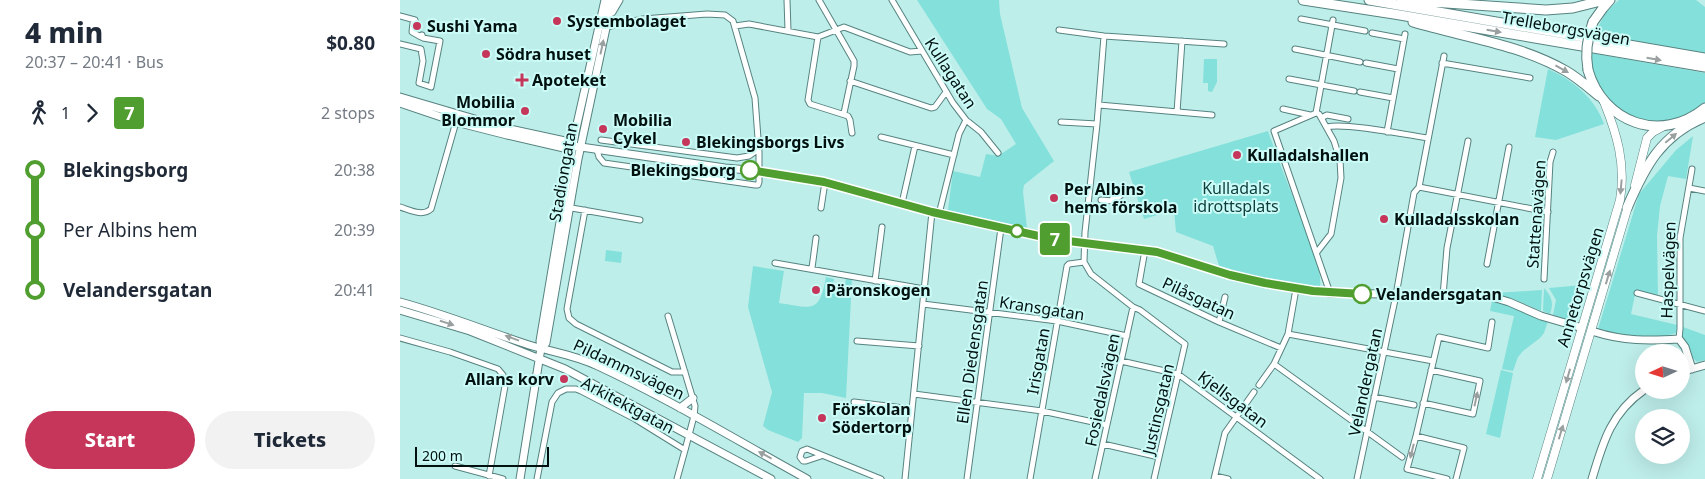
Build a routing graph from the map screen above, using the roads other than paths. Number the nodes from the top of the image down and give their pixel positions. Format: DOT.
graph roads {
  1 [pos="605,0"];
  2 [pos="612,0"];
  3 [pos="620,0"];
  4 [pos="787,0"];
  5 [pos="819,0"];
  6 [pos="892,0"];
  7 [pos="1303,0"];
  8 [pos="1369,0"];
  9 [pos="1402,0"];
  10 [pos="1605,0"];
  11 [pos="1611,0"];
  12 [pos="1387,13"];
  13 [pos="400,16"];
  14 [pos="609,16"];
  15 [pos="1301,19"];
  16 [pos="1332,23"];
  17 [pos="736,26"];
  18 [pos="606,27"];
  19 [pos="836,29"];
  20 [pos="788,30"];
  21 [pos="1060,30"];
  22 [pos="1365,31"];
  23 [pos="1372,33"];
  24 [pos="1104,36"];
  25 [pos="818,37"];
  26 [pos="1182,41"];
  27 [pos="400,44"];
  28 [pos="1224,44"];
  29 [pos="1294,50"];
  30 [pos="922,51"];
  31 [pos="1327,55"];
  32 [pos="1444,56"];
  33 [pos="1705,58"];
  34 [pos="1360,62"];
  35 [pos="1366,63"];
  36 [pos="1442,63"];
  37 [pos="1705,67"];
  38 [pos="1398,69"];
  39 [pos="1530,78"];
  40 [pos="1289,79"];
  41 [pos="850,81"];
  42 [pos="1320,85"];
  43 [pos="946,92"];
  44 [pos="400,97"];
  45 [pos="1393,98"];
  46 [pos="1602,99"];
  47 [pos="400,103"];
  48 [pos="1099,105"];
  49 [pos="1283,109"];
  50 [pos="1177,112"];
  51 [pos="1704,112"];
  52 [pos="844,113"];
  53 [pos="1313,114"];
  54 [pos="1212,115"];
  55 [pos="457,118"];
  56 [pos="1321,118"];
  57 [pos="1348,119"];
  58 [pos="966,120"];
  59 [pos="1061,122"];
  60 [pos="1097,124"];
  61 [pos="1664,126"];
  62 [pos="1326,128"];
  63 [pos="1387,132"];
  64 [pos="852,133"];
  65 [pos="881,137"];
  66 [pos="1428,138"];
  67 [pos="601,140"];
  68 [pos="1468,141"];
  69 [pos="577,146"];
  70 [pos="915,146"];
  71 [pos="1509,147"];
  72 [pos="759,149"];
  73 [pos="597,150"];
  74 [pos="1553,152"];
  75 [pos="998,153"];
  76 [pos="954,155"];
  77 [pos="1692,169"];
  78 [pos="760,171"];
  79 [pos="824,182"];
  80 [pos="1419,187"];
  81 [pos="1689,188"];
  82 [pos="1705,191"];
  83 [pos="1458,194"];
  84 [pos="1101,200"];
  85 [pos="1113,201"];
  86 [pos="1498,202"];
  87 [pos="902,204"];
  88 [pos="400,207"];
  89 [pos="567,207"];
  90 [pos="821,208"];
  91 [pos="1628,208"];
  92 [pos="585,210"];
  93 [pos="1548,212"];
  94 [pos="935,213"];
  95 [pos="640,220"];
  96 [pos="882,227"];
  97 [pos="1001,228"];
  98 [pos="816,238"];
  99 [pos="1085,243"];
  100 [pos="1145,250"];
  101 [pos="1317,252"];
  102 [pos="1084,262"];
  103 [pos="775,263"];
  104 [pos="1488,264"];
  105 [pos="812,268"];
  106 [pos="1544,279"];
  107 [pos="875,281"];
  108 [pos="924,289"];
  109 [pos="1296,289"];
  110 [pos="1330,293"];
  111 [pos="1637,293"];
  112 [pos="1396,295"];
  113 [pos="1443,296"];
  114 [pos="1225,297"];
  115 [pos="923,304"];
  116 [pos="1680,304"];
  117 [pos="1133,307"];
  118 [pos="401,308"];
  119 [pos="1705,311"];
  120 [pos="991,312"];
  121 [pos="668,316"];
  122 [pos="1058,321"];
  123 [pos="1219,322"];
  124 [pos="1492,322"];
  125 [pos="1579,327"];
  126 [pos="1595,332"];
  127 [pos="1288,334"];
  128 [pos="1127,336"];
  129 [pos="548,337"];
  130 [pos="400,338"];
  131 [pos="1678,338"];
  132 [pos="857,341"];
  133 [pos="919,346"];
  134 [pos="542,348"];
  135 [pos="1281,348"];
  136 [pos="1384,351"];
  137 [pos="558,352"];
  138 [pos="539,358"];
  139 [pos="1121,361"];
  140 [pos="1433,361"];
  141 [pos="1274,364"];
  142 [pos="1705,365"];
  143 [pos="1692,369"];
  144 [pos="1431,370"];
  145 [pos="685,372"];
  146 [pos="1178,374"];
  147 [pos="1259,384"];
  148 [pos="1254,392"];
  149 [pos="914,394"];
  150 [pos="1374,397"];
  151 [pos="1635,397"];
  152 [pos="693,398"];
  153 [pos="978,401"];
  154 [pos="854,402"];
  155 [pos="1423,403"];
  156 [pos="1414,404"];
  157 [pos="680,408"];
  158 [pos="912,409"];
  159 [pos="1042,411"];
  160 [pos="694,416"];
  161 [pos="1236,417"];
  162 [pos="1107,425"];
  163 [pos="1366,431"];
  164 [pos="689,435"];
  165 [pos="1416,436"];
  166 [pos="1103,444"];
  167 [pos="685,450"];
  168 [pos="821,456"];
  169 [pos="1159,457"];
  170 [pos="1402,457"];
  171 [pos="455,466"];
  172 [pos="489,476"];
  173 [pos="1537,476"];
  174 [pos="1214,478"];
  175 [pos="504,479"];
  176 [pos="520,479"];
  177 [pos="538,479"];
  178 [pos="677,479"];
  179 [pos="770,479"];
  180 [pos="807,479"];
  181 [pos="881,479"];
  182 [pos="905,479"];
  183 [pos="968,479"];
  184 [pos="1030,479"];
  185 [pos="1095,479"];
  186 [pos="1154,479"];
  187 [pos="1228,479"];
  188 [pos="1320,479"];
  189 [pos="1357,479"];
  190 [pos="1447,479"];
  191 [pos="1456,479"];
  192 [pos="1548,479"];
  193 [pos="1592,479"];
  1 -- 69 [label="main road, Stadiongatan"];
  2 -- 14 [label="main road, Stadiongatan"];
  3 -- 14 [label="main road"];
  4 -- 20 [label="street"];
  5 -- 19 [label="street"];
  6 -- 30 [label="street, Kullagatan"];
  7 -- 12 [label="highway, Trelleborgsvägen"];
  8 -- 33 [label="highway, Trelleborgsvägen"];
  9 -- 10 [label="highway"];
  11 -- 46 [label="highway, bridge"];
  12 -- 37 [label="highway, Trelleborgsvägen, one-way"];
  12 -- 46 [label="highway, one-way"];
  13 -- 27 [label="street"];
  14 -- 18 [label="main road, Stadiongatan"];
  15 -- 16 [label="street"];
  16 -- 22 [label="street"];
  16 -- 31 [label="street"];
  17 -- 18 [label="street"];
  17 -- 20 [label="street"];
  17 -- 72 [label="street"];
  69 -- 18 [label="main road, Stadiongatan, one-way"];
  19 -- 25 [label="street"];
  19 -- 30 [label="street"];
  19 -- 41 [label="street"];
  20 -- 25 [label="street"];
  21 -- 24 [label="street"];
  23 -- 38 [label="street"];
  24 -- 26 [label="street"];
  24 -- 48 [label="street"];
  25 -- 52 [label="street"];
  26 -- 28 [label="street"];
  26 -- 50 [label="street"];
  29 -- 31 [label="street"];
  30 -- 43 [label="street, Kullagatan"];
  31 -- 34 [label="street"];
  31 -- 42 [label="street"];
  32 -- 36 [label="street, Velandergatan"];
  35 -- 38 [label="street"];
  36 -- 39 [label="street"];
  36 -- 66 [label="street, Velandergatan"];
  38 -- 45 [label="street"];
  40 -- 42 [label="street"];
  41 -- 43 [label="street"];
  41 -- 52 [label="street"];
  42 -- 45 [label="street"];
  42 -- 53 [label="street"];
  43 -- 58 [label="street, Kullagatan"];
  44 -- 55 [label="main road"];
  45 -- 63 [label="street"];
  46 -- 61 [label="highway"];
  46 -- 173 [label="main road, Annetorpsvägen, one-way"];
  47 -- 55 [label="main road"];
  48 -- 50 [label="street"];
  48 -- 60 [label="street"];
  49 -- 53 [label="street"];
  50 -- 54 [label="street"];
  51 -- 61 [label="highway"];
  91 -- 51 [label="highway, one-way"];
  52 -- 64 [label="street"];
  53 -- 56 [label="street"];
  53 -- 101 [label="street"];
  55 -- 69 [label="main road"];
  55 -- 88 [label="street"];
  56 -- 57 [label="street"];
  56 -- 62 [label="street"];
  58 -- 75 [label="street, Kullagatan"];
  58 -- 76 [label="street"];
  59 -- 60 [label="street"];
  60 -- 99 [label="street"];
  61 -- 91 [label="main road, Annetorpsvägen"];
  62 -- 63 [label="street"];
  62 -- 101 [label="street"];
  63 -- 66 [label="street"];
  65 -- 70 [label="street"];
  66 -- 80 [label="street, Velandergatan"];
  67 -- 72 [label="street"];
  68 -- 83 [label="street"];
  69 -- 73 [label="main road"];
  69 -- 89 [label="main road, Stadiongatan"];
  70 -- 76 [label="street"];
  70 -- 87 [label="street"];
  71 -- 86 [label="street"];
  72 -- 78 [label="street"];
  73 -- 78 [label="main road"];
  73 -- 78 [label="street"];
  74 -- 93 [label="street, Stattenavägen"];
  76 -- 94 [label="street"];
  77 -- 81 [label="street, Haspelvägen"];
  78 -- 79 [label="main road"];
  79 -- 87 [label="main road"];
  79 -- 90 [label="street"];
  80 -- 83 [label="street"];
  80 -- 112 [label="street, Velandergatan"];
  81 -- 82 [label="street"];
  81 -- 116 [label="street, Haspelvägen"];
  83 -- 86 [label="street"];
  83 -- 113 [label="street"];
  84 -- 85 [label="street"];
  86 -- 93 [label="street"];
  86 -- 104 [label="street"];
  87 -- 94 [label="main road"];
  89 -- 92 [label="street"];
  89 -- 129 [label="main road, Stadiongatan"];
  89 -- 134 [label="main road, Stadiongatan"];
  192 -- 91 [label="main road, Annetorpsvägen, one-way"];
  92 -- 95 [label="street"];
  92 -- 145 [label="street"];
  93 -- 106 [label="street, Stattenavägen"];
  94 -- 97 [label="main road"];
  94 -- 108 [label="street"];
  96 -- 107 [label="street"];
  97 -- 99 [label="main road"];
  97 -- 120 [label="street, Ellen Diedensgatan"];
  98 -- 105 [label="street"];
  99 -- 100 [label="main road"];
  99 -- 102 [label="street"];
  100 -- 109 [label="main road"];
  100 -- 123 [label="street, Pilåsgatan"];
  101 -- 110 [label="street"];
  102 -- 117 [label="street"];
  102 -- 122 [label="street, Irisgatan"];
  103 -- 105 [label="street"];
  105 -- 107 [label="street"];
  107 -- 108 [label="street"];
  108 -- 115 [label="street"];
  109 -- 110 [label="main road"];
  109 -- 127 [label="street"];
  110 -- 112 [label="main road"];
  111 -- 116 [label="street"];
  112 -- 113 [label="main road"];
  112 -- 136 [label="street, Velandergatan"];
  113 -- 125 [label="main road"];
  114 -- 123 [label="street"];
  115 -- 120 [label="street, Kransgatan"];
  115 -- 133 [label="street"];
  116 -- 119 [label="street"];
  116 -- 131 [label="street, Haspelvägen"];
  117 -- 128 [label="street, Fosiedalsvägen"];
  117 -- 146 [label="street, Justinsgatan"];
  134 -- 118 [label="main road, Pildammsvägen, one-way"];
  118 -- 138 [label="main road, Pildammsvägen, one-way"];
  120 -- 122 [label="street, Kransgatan"];
  120 -- 153 [label="street, Ellen Diedensgatan"];
  121 -- 145 [label="street"];
  122 -- 128 [label="street, Kransgatan"];
  122 -- 159 [label="street, Irisgatan"];
  123 -- 135 [label="street, Pilåsgatan"];
  124 -- 140 [label="street"];
  126 -- 131 [label="main road"];
  127 -- 135 [label="street"];
  127 -- 136 [label="street"];
  128 -- 139 [label="street, Fosiedalsvägen"];
  129 -- 134 [label="main road, Stadiongatan"];
  129 -- 137 [label="main road"];
  130 -- 172 [label="street"];
  131 -- 143 [label="main road, Haspelvägen"];
  132 -- 133 [label="street"];
  133 -- 149 [label="street"];
  134 -- 137 [label="main road, Pildammsvägen"];
  134 -- 138 [label="main road, Stadiongatan"];
  135 -- 141 [label="street"];
  136 -- 140 [label="street"];
  136 -- 150 [label="street, Velandergatan"];
  137 -- 157 [label="main road, Pildammsvägen"];
  138 -- 164 [label="main road, Pildammsvägen"];
  138 -- 176 [label="main road, Stadiongatan"];
  139 -- 146 [label="street, Kjellsgatan"];
  139 -- 162 [label="street, Fosiedalsvägen"];
  140 -- 144 [label="street"];
  141 -- 147 [label="street"];
  141 -- 163 [label="street"];
  142 -- 143 [label="main road"];
  144 -- 155 [label="street"];
  155 -- 144 [label="street, one-way"];
  145 -- 152 [label="street"];
  146 -- 161 [label="street, Kjellsgatan"];
  146 -- 169 [label="street, Justinsgatan"];
  148 -- 161 [label="street"];
  149 -- 153 [label="street"];
  149 -- 158 [label="street"];
  150 -- 156 [label="street"];
  150 -- 163 [label="street, Velandergatan"];
  151 -- 193 [label="main road"];
  152 -- 157 [label="main road"];
  152 -- 160 [label="street"];
  153 -- 159 [label="street"];
  153 -- 183 [label="street, Ellen Diedensgatan"];
  154 -- 158 [label="street"];
  155 -- 165 [label="street"];
  157 -- 160 [label="main road, Pildammsvägen"];
  158 -- 182 [label="street"];
  159 -- 162 [label="street"];
  159 -- 184 [label="street, Irisgatan"];
  160 -- 164 [label="street"];
  180 -- 160 [label="main road, Pildammsvägen, one-way"];
  161 -- 174 [label="street"];
  161 -- 188 [label="street, Kjellsgatan"];
  162 -- 166 [label="street, Fosiedalsvägen"];
  163 -- 170 [label="street"];
  163 -- 189 [label="street, Velandergatan"];
  164 -- 167 [label="street"];
  164 -- 179 [label="main road, Pildammsvägen"];
  165 -- 190 [label="street, one-way"];
  165 -- 191 [label="street"];
  166 -- 169 [label="street"];
  166 -- 185 [label="street, Fosiedalsvägen"];
  167 -- 177 [label="street, Arkitektgatan"];
  167 -- 178 [label="street, Arkitektgatan"];
  168 -- 181 [label="street"];
  169 -- 186 [label="street, Justinsgatan"];
  171 -- 172 [label="street"];
  172 -- 175 [label="street"];
  174 -- 187 [label="street"];
}
